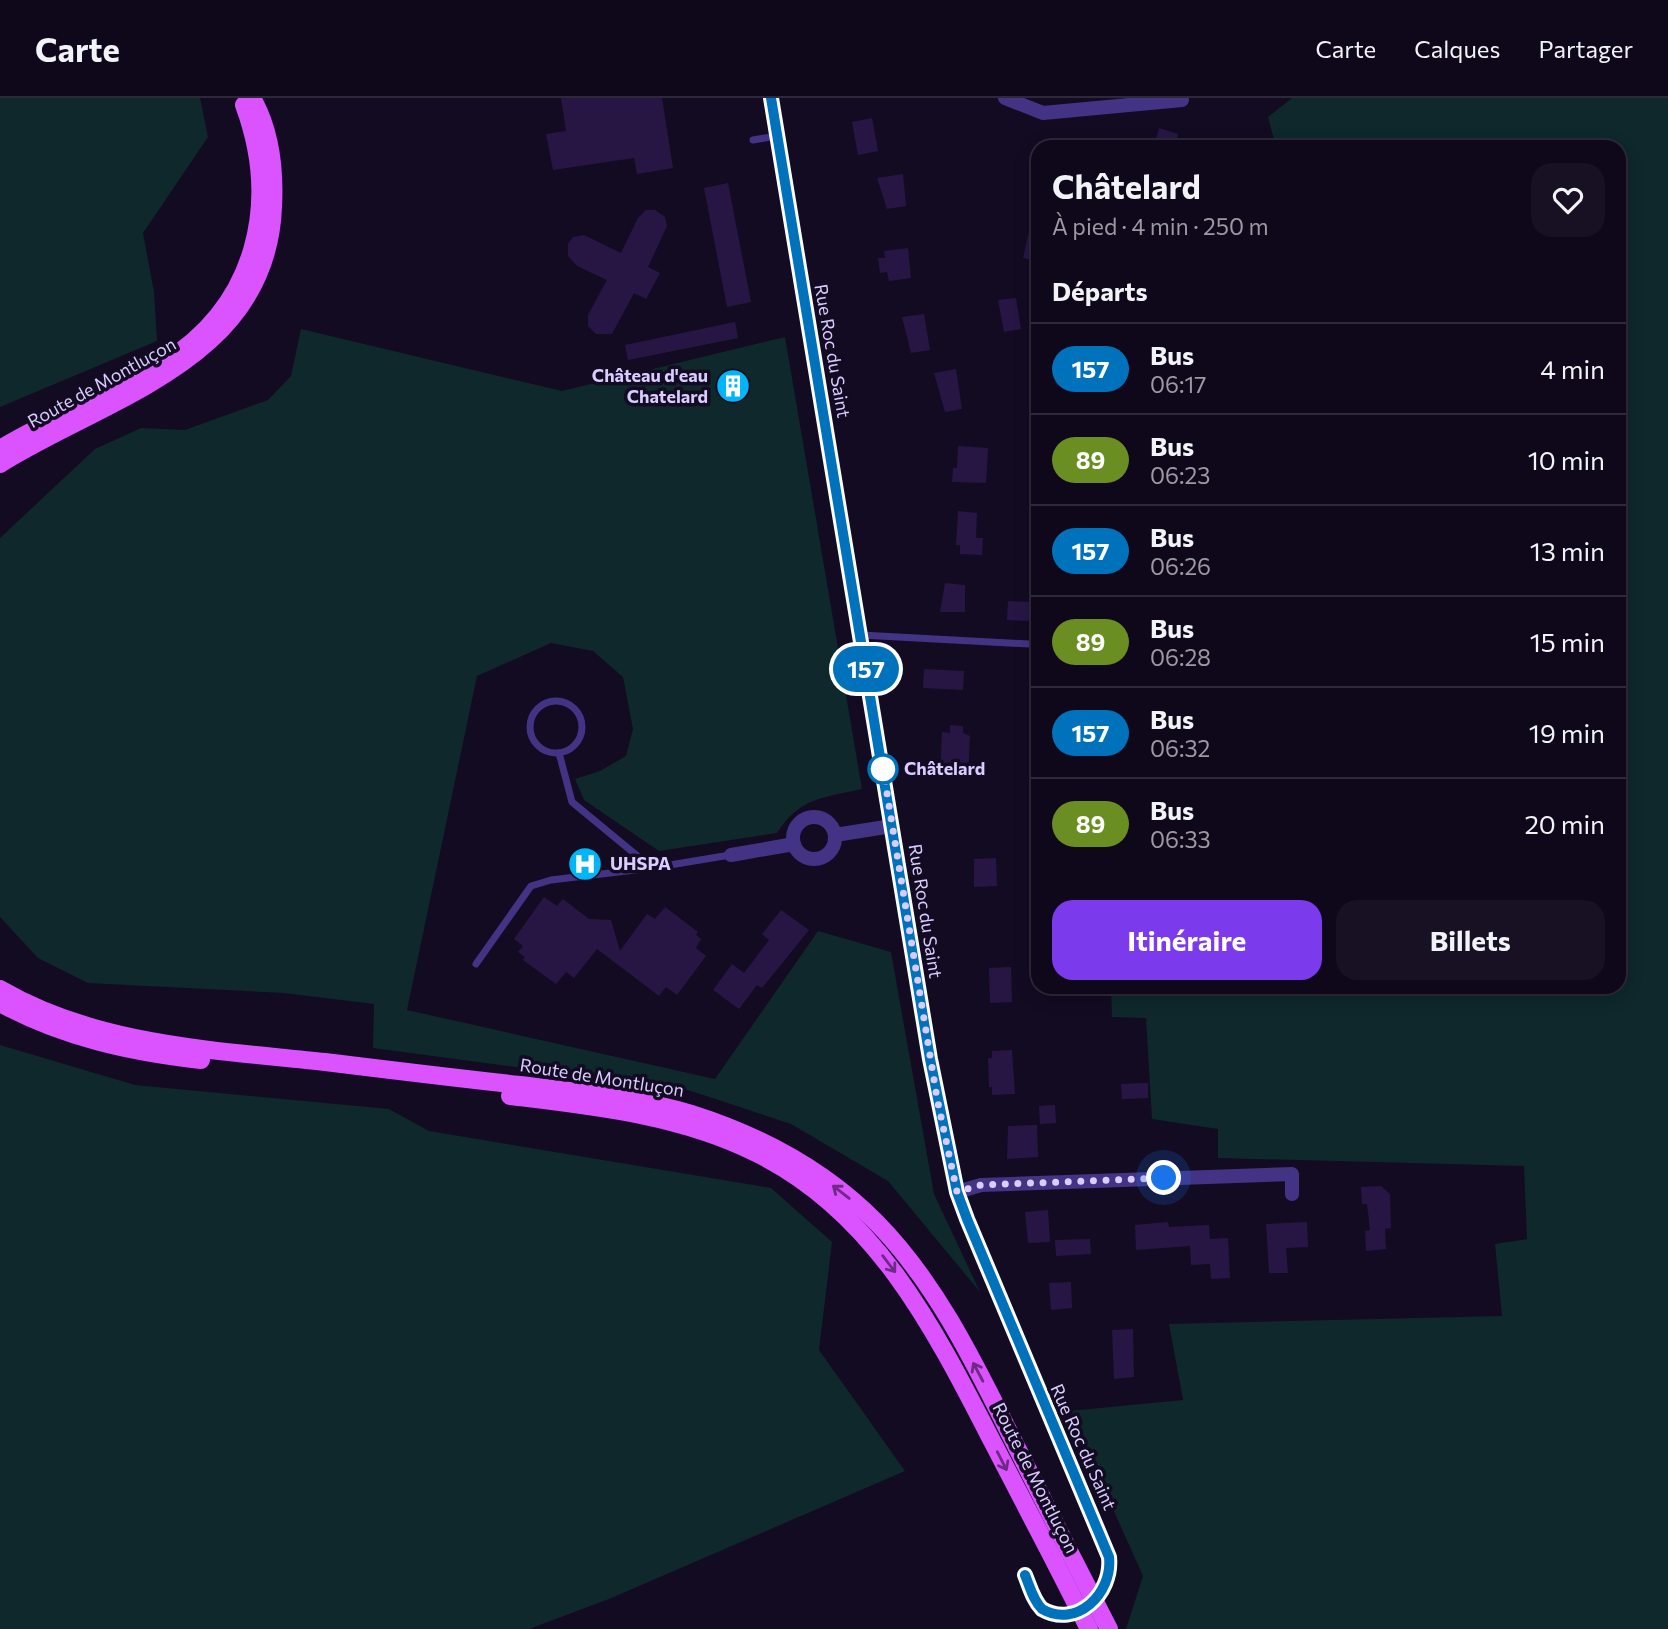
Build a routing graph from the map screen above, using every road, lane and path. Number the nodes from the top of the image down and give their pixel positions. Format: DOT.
graph roads {
  1 [pos="242,98"];
  2 [pos="252,98"];
  3 [pos="771,98"];
  4 [pos="1004,98"];
  5 [pos="1182,100"];
  6 [pos="777,135"];
  7 [pos="753,140"];
  8 [pos="0,449"];
  9 [pos="0,464"];
  10 [pos="861,635"];
  11 [pos="1029,645"];
  12 [pos="559,753"];
  13 [pos="892,826"];
  14 [pos="835,835"];
  15 [pos="794,844"];
  16 [pos="731,855"];
  17 [pos="652,868"];
  18 [pos="476,964"];
  19 [pos="0,989"];
  20 [pos="0,1003"];
  21 [pos="957,1192"];
  22 [pos="1292,1194"];
  23 [pos="1025,1575"];
  24 [pos="1089,1616"];
  25 [pos="1109,1629"];
  1 -- 8 [label="main road, Route de Montluçon"];
  2 -- 9 [label="main road, Route de Montluçon"];
  3 -- 6 [label="street, Rue Roc du Saint"];
  4 -- 5 [label="street"];
  6 -- 7 [label="lane"];
  6 -- 10 [label="street, Rue Roc du Saint"];
  10 -- 11 [label="lane"];
  10 -- 13 [label="street, Rue Roc du Saint"];
  12 -- 12 [label="lane"];
  12 -- 17 [label="lane"];
  13 -- 14 [label="street"];
  13 -- 21 [label="street, Rue Roc du Saint"];
  14 -- 15 [label="street"];
  14 -- 15 [label="street"];
  15 -- 16 [label="street"];
  16 -- 17 [label="lane"];
  17 -- 18 [label="lane"];
  24 -- 19 [label="main road, Route de Montluçon, one-way"];
  20 -- 24 [label="main road, Route de Montluçon, one-way"];
  21 -- 22 [label="street"];
  21 -- 24 [label="street, Rue Roc du Saint"];
  23 -- 24 [label="street"];
  24 -- 25 [label="main road, Route de Montluçon"];
}
